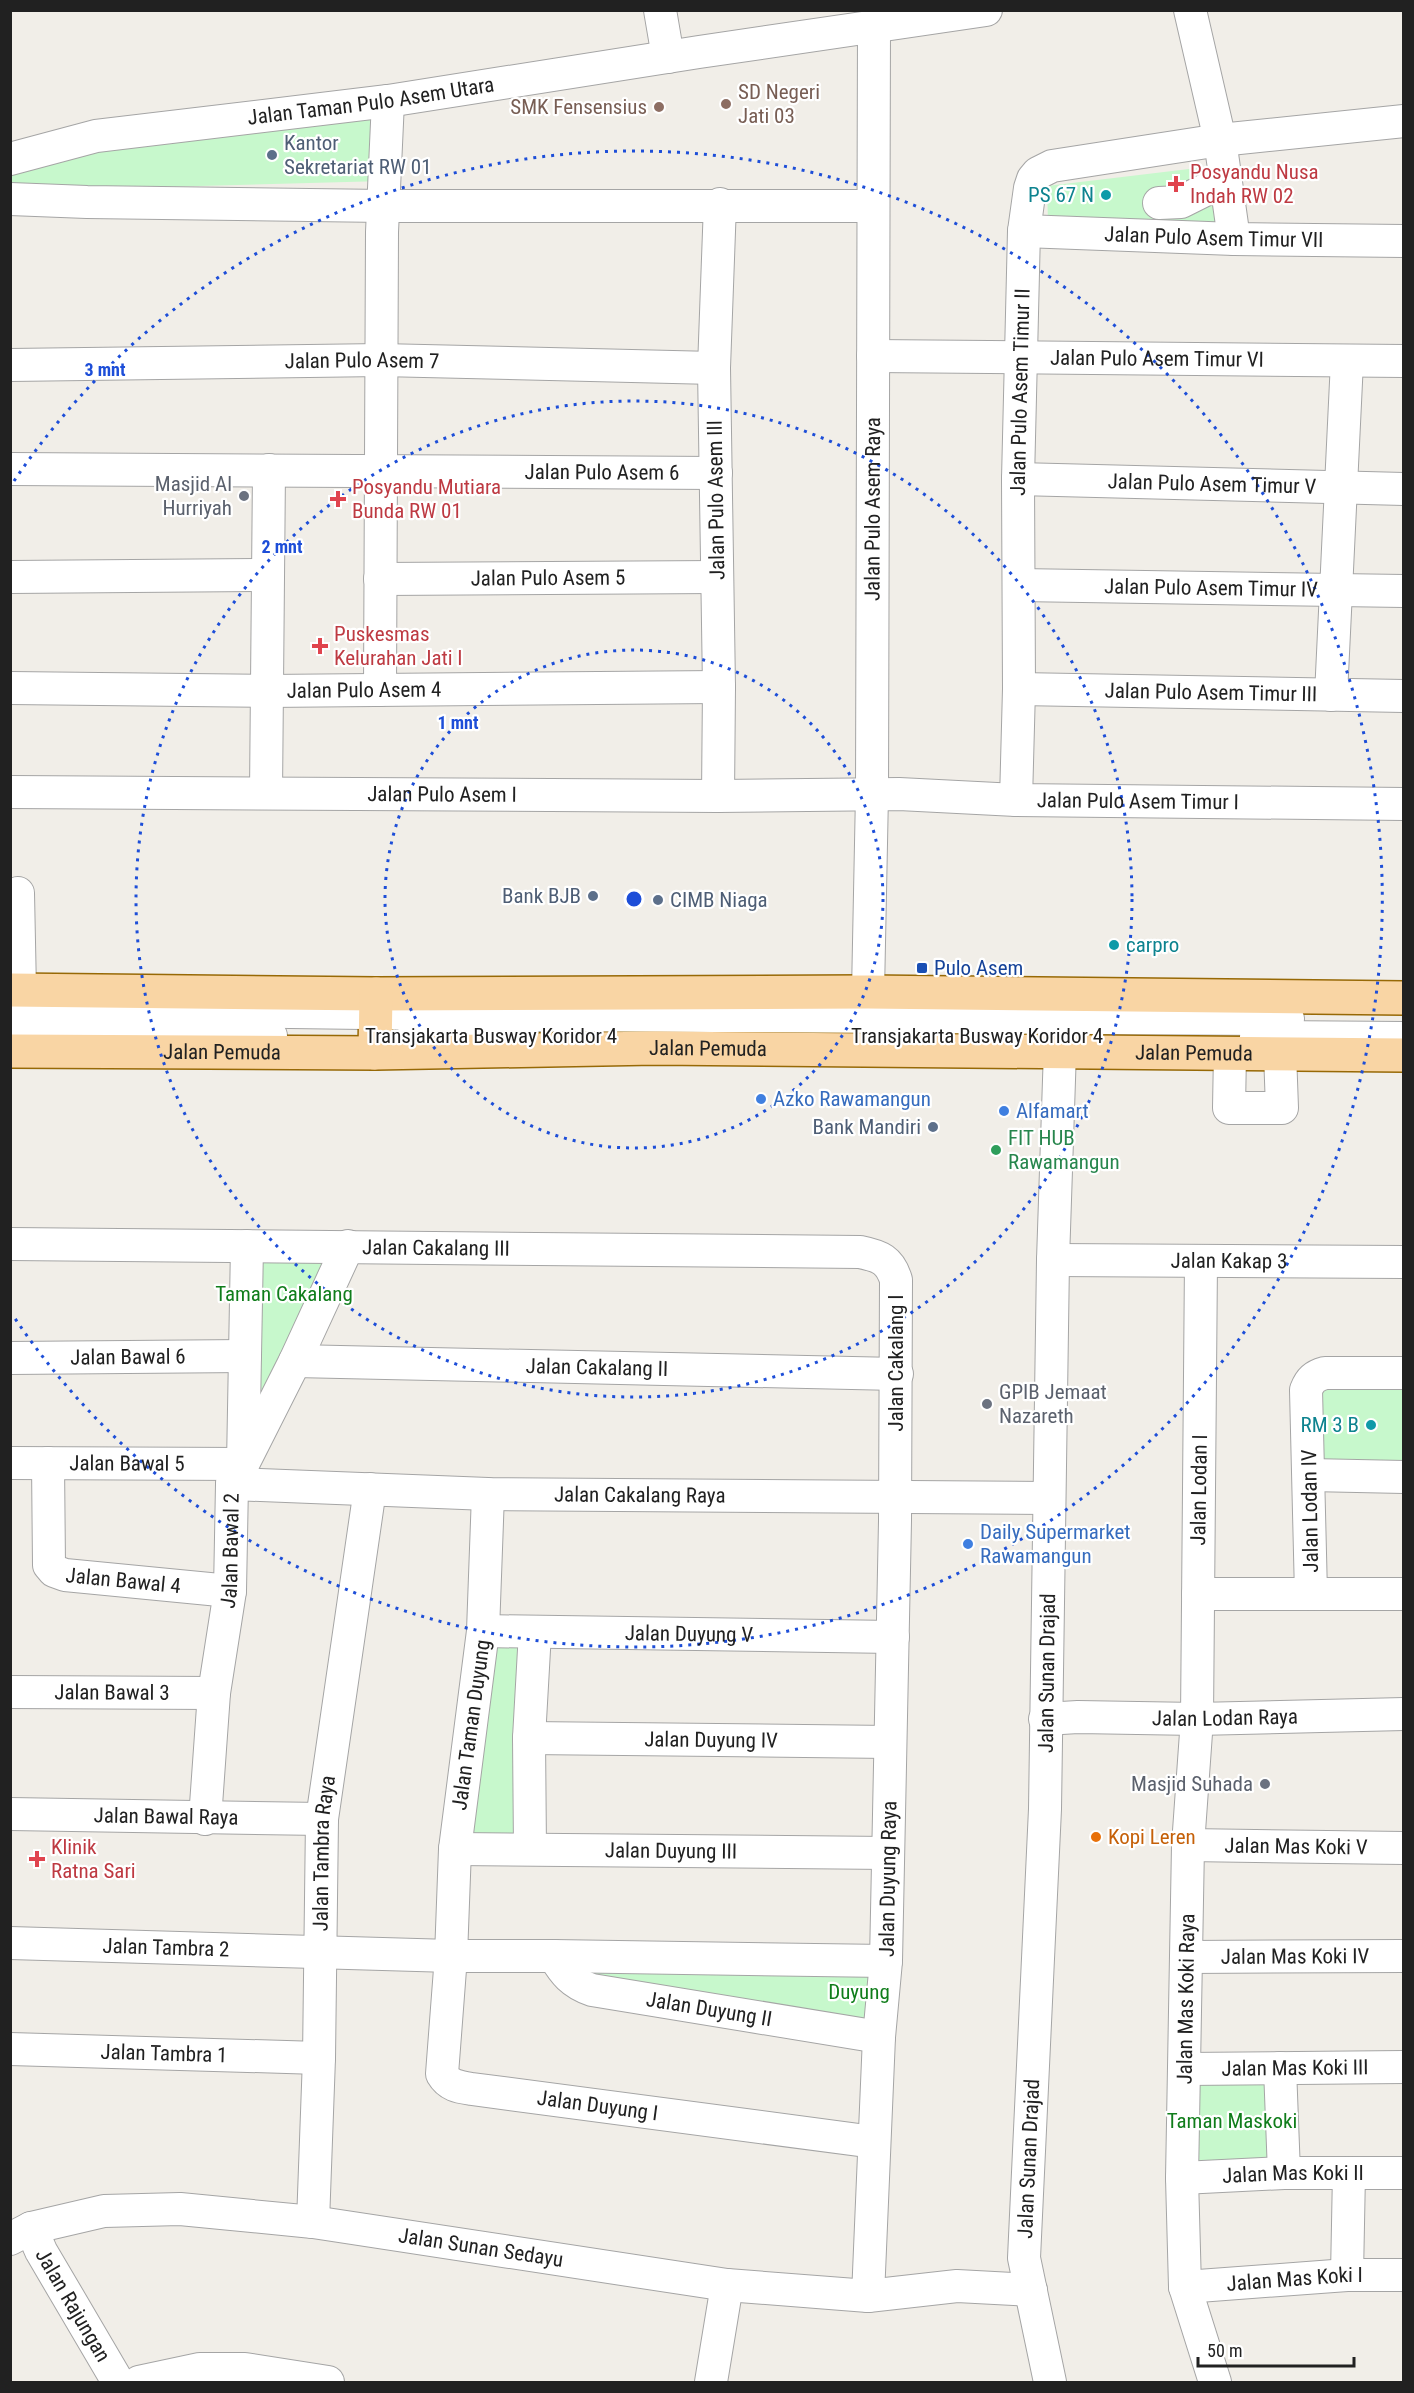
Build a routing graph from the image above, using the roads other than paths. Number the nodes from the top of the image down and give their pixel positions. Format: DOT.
graph roads {
  1 [pos="660,10"];
  2 [pos="986,10"];
  3 [pos="1190,10"];
  4 [pos="874,26"];
  5 [pos="668,57"];
  6 [pos="388,101"];
  7 [pos="1404,121"];
  8 [pos="1220,140"];
  9 [pos="10,159"];
  10 [pos="1225,180"];
  11 [pos="10,199"];
  12 [pos="1159,203"];
  13 [pos="720,204"];
  14 [pos="384,206"];
  15 [pos="872,206"];
  16 [pos="1024,231"];
  17 [pos="1234,239"];
  18 [pos="1404,241"];
  19 [pos="873,356"];
  20 [pos="1023,358"];
  21 [pos="381,360"];
  22 [pos="1347,361"];
  23 [pos="1404,361"];
  24 [pos="10,364"];
  25 [pos="714,368"];
  26 [pos="10,469"];
  27 [pos="269,470"];
  28 [pos="381,470"];
  29 [pos="716,473"];
  30 [pos="1018,479"];
  31 [pos="1341,488"];
  32 [pos="1404,489"];
  33 [pos="268,575"];
  34 [pos="10,577"];
  35 [pos="717,577"];
  36 [pos="380,579"];
  37 [pos="1019,585"];
  38 [pos="1336,590"];
  39 [pos="1404,591"];
  40 [pos="719,687"];
  41 [pos="10,688"];
  42 [pos="1019,689"];
  43 [pos="380,690"];
  44 [pos="267,691"];
  45 [pos="1332,695"];
  46 [pos="1404,696"];
  47 [pos="10,792"];
  48 [pos="266,793"];
  49 [pos="872,795"];
  50 [pos="718,796"];
  51 [pos="1016,800"];
  52 [pos="1404,804"];
  53 [pos="18,893"];
  54 [pos="868,992"];
  55 [pos="14,996"];
  56 [pos="1404,998"];
  57 [pos="1404,1019"];
  58 [pos="375,1024"];
  59 [pos="10,1033"];
  60 [pos="1404,1038"];
  61 [pos="1060,1050"];
  62 [pos="10,1051"];
  63 [pos="1230,1053"];
  64 [pos="1280,1053"];
  65 [pos="1404,1055"];
  66 [pos="10,1244"];
  67 [pos="247,1246"];
  68 [pos="348,1246"];
  69 [pos="860,1252"];
  70 [pos="1053,1260"];
  71 [pos="1202,1261"];
  72 [pos="1404,1262"];
  73 [pos="245,1356"];
  74 [pos="10,1358"];
  75 [pos="295,1361"];
  76 [pos="1404,1373"];
  77 [pos="897,1374"];
  78 [pos="10,1463"];
  79 [pos="48,1463"];
  80 [pos="238,1474"];
  81 [pos="1310,1475"];
  82 [pos="1404,1477"];
  83 [pos="370,1489"];
  84 [pos="488,1494"];
  85 [pos="895,1497"];
  86 [pos="1049,1498"];
  87 [pos="230,1591"];
  88 [pos="1198,1594"];
  89 [pos="1311,1594"];
  90 [pos="1404,1594"];
  91 [pos="483,1631"];
  92 [pos="535,1632"];
  93 [pos="892,1636"];
  94 [pos="10,1692"];
  95 [pos="214,1693"];
  96 [pos="1404,1714"];
  97 [pos="1045,1719"];
  98 [pos="1197,1719"];
  99 [pos="529,1738"];
  100 [pos="891,1742"];
  101 [pos="10,1814"];
  102 [pos="205,1819"];
  103 [pos="322,1820"];
  104 [pos="1188,1845"];
  105 [pos="1404,1848"];
  106 [pos="455,1849"];
  107 [pos="531,1849"];
  108 [pos="888,1853"];
  109 [pos="10,1943"];
  110 [pos="321,1953"];
  111 [pos="451,1956"];
  112 [pos="554,1956"];
  113 [pos="1404,1956"];
  114 [pos="1187,1957"];
  115 [pos="886,1961"];
  116 [pos="879,2037"];
  117 [pos="10,2049"];
  118 [pos="319,2058"];
  119 [pos="1404,2067"];
  120 [pos="1280,2068"];
  121 [pos="1185,2069"];
  122 [pos="874,2142"];
  123 [pos="1284,2173"];
  124 [pos="1349,2173"];
  125 [pos="1404,2173"];
  126 [pos="1182,2178"];
  127 [pos="313,2222"];
  128 [pos="21,2233"];
  129 [pos="1024,2258"];
  130 [pos="1347,2275"];
  131 [pos="1404,2275"];
  132 [pos="727,2285"];
  133 [pos="957,2286"];
  134 [pos="1185,2287"];
  135 [pos="1031,2290"];
  136 [pos="868,2296"];
  137 [pos="248,2376"];
  138 [pos="118,2382"];
  139 [pos="139,2382"];
  140 [pos="328,2382"];
  141 [pos="711,2382"];
  142 [pos="1050,2382"];
  143 [pos="1215,2382"];
  1 -- 5 [label="street"];
  2 -- 4 [label="street, Jalan Taman Pulo Asem Utara"];
  3 -- 8 [label="street"];
  4 -- 5 [label="street, Jalan Taman Pulo Asem Utara"];
  4 -- 15 [label="street, Jalan Pulo Asem Raya"];
  5 -- 6 [label="street, Jalan Taman Pulo Asem Utara"];
  6 -- 9 [label="street, Jalan Taman Pulo Asem Utara"];
  6 -- 14 [label="street"];
  7 -- 8 [label="street, Jalan Pulo Asem Timur II"];
  8 -- 10 [label="street"];
  8 -- 16 [label="street, Jalan Pulo Asem Timur II"];
  10 -- 12 [label="street"];
  10 -- 17 [label="street"];
  11 -- 14 [label="street"];
  13 -- 14 [label="street"];
  13 -- 15 [label="street"];
  13 -- 25 [label="street, Jalan Pulo Asem III"];
  14 -- 21 [label="street"];
  15 -- 19 [label="street, Jalan Pulo Asem Raya"];
  16 -- 17 [label="street, Jalan Pulo Asem Timur VII"];
  16 -- 20 [label="street, Jalan Pulo Asem Timur II"];
  17 -- 18 [label="street, Jalan Pulo Asem Timur VII"];
  19 -- 20 [label="street, Jalan Pulo Asem Timur VI"];
  19 -- 49 [label="street, Jalan Pulo Asem Raya"];
  20 -- 22 [label="street, Jalan Pulo Asem Timur VI"];
  20 -- 30 [label="street, Jalan Pulo Asem Timur II"];
  21 -- 24 [label="street, Jalan Pulo Asem 7"];
  21 -- 25 [label="street, Jalan Pulo Asem 7"];
  21 -- 28 [label="street"];
  22 -- 23 [label="street, Jalan Pulo Asem Timur VI"];
  22 -- 31 [label="street"];
  25 -- 29 [label="street, Jalan Pulo Asem III"];
  26 -- 27 [label="street, Jalan Pulo Asem 6"];
  27 -- 28 [label="street, Jalan Pulo Asem 6"];
  27 -- 33 [label="street"];
  28 -- 29 [label="street, Jalan Pulo Asem 6"];
  28 -- 36 [label="street"];
  29 -- 35 [label="street, Jalan Pulo Asem III"];
  30 -- 31 [label="street, Jalan Pulo Asem Timur V"];
  30 -- 37 [label="street, Jalan Pulo Asem Timur II"];
  31 -- 32 [label="street, Jalan Pulo Asem Timur V"];
  31 -- 38 [label="street"];
  33 -- 34 [label="street"];
  33 -- 44 [label="street"];
  35 -- 36 [label="street, Jalan Pulo Asem 5"];
  35 -- 40 [label="street, Jalan Pulo Asem III"];
  36 -- 43 [label="street"];
  37 -- 38 [label="street, Jalan Pulo Asem Timur IV"];
  37 -- 42 [label="street, Jalan Pulo Asem Timur II"];
  38 -- 39 [label="street, Jalan Pulo Asem Timur IV"];
  38 -- 45 [label="street"];
  40 -- 43 [label="street, Jalan Pulo Asem 4"];
  40 -- 50 [label="street, Jalan Pulo Asem III"];
  41 -- 44 [label="street, Jalan Pulo Asem 4"];
  42 -- 45 [label="street, Jalan Pulo Asem Timur III"];
  42 -- 51 [label="street, Jalan Pulo Asem Timur II"];
  43 -- 44 [label="street, Jalan Pulo Asem 4"];
  44 -- 48 [label="street"];
  45 -- 46 [label="street, Jalan Pulo Asem Timur III"];
  47 -- 48 [label="street, Jalan Pulo Asem I"];
  48 -- 50 [label="street, Jalan Pulo Asem I"];
  49 -- 50 [label="street, Jalan Pulo Asem I"];
  49 -- 51 [label="street, Jalan Pulo Asem Timur I"];
  49 -- 54 [label="street, Jalan Pulo Asem Raya"];
  51 -- 52 [label="street, Jalan Pulo Asem Timur I"];
  53 -- 55 [label="street"];
  54 -- 56 [label="main road, Jalan Pemuda"];
  54 -- 58 [label="main road, Jalan Pemuda"];
  55 -- 58 [label="main road, Jalan Pemuda"];
  57 -- 58 [label="street, Transjakarta Busway Koridor 4"];
  58 -- 59 [label="street, Transjakarta Busway Koridor 4"];
  58 -- 60 [label="street, Transjakarta Busway Koridor 4"];
  58 -- 61 [label="main road, Jalan Pemuda"];
  58 -- 62 [label="main road, Jalan Pemuda"];
  61 -- 63 [label="main road, Jalan Pemuda"];
  61 -- 70 [label="street, Jalan Sunan Drajad"];
  63 -- 64 [label="main road, Jalan Pemuda"];
  63 -- 64 [label="street"];
  64 -- 65 [label="main road, Jalan Pemuda"];
  66 -- 67 [label="street, Jalan Cakalang III"];
  67 -- 68 [label="street, Jalan Cakalang III"];
  67 -- 73 [label="street, Jalan Bawal 2"];
  68 -- 69 [label="street, Jalan Cakalang III"];
  68 -- 75 [label="street"];
  69 -- 77 [label="street, Jalan Cakalang I"];
  70 -- 71 [label="street, Jalan Kakap 3"];
  70 -- 86 [label="street, Jalan Sunan Drajad"];
  71 -- 72 [label="street, Jalan Kakap 3"];
  71 -- 88 [label="street, Jalan Lodan I"];
  73 -- 74 [label="street, Jalan Bawal 6"];
  73 -- 80 [label="street, Jalan Bawal 2"];
  75 -- 77 [label="street, Jalan Cakalang II"];
  75 -- 80 [label="street"];
  76 -- 81 [label="street, Jalan Lodan IV"];
  77 -- 85 [label="street, Jalan Cakalang I"];
  78 -- 79 [label="street, Jalan Bawal 5"];
  79 -- 80 [label="street, Jalan Bawal 5"];
  79 -- 87 [label="street, Jalan Bawal 4"];
  80 -- 83 [label="street, Jalan Cakalang Raya"];
  80 -- 87 [label="street, Jalan Bawal 2"];
  81 -- 82 [label="street"];
  81 -- 89 [label="street, Jalan Lodan IV"];
  83 -- 84 [label="street, Jalan Cakalang Raya"];
  83 -- 103 [label="street, Jalan Tambra Raya"];
  84 -- 85 [label="street, Jalan Cakalang Raya"];
  84 -- 91 [label="street, Jalan Taman Duyung"];
  85 -- 86 [label="street, Jalan Cakalang Raya"];
  85 -- 93 [label="street, Jalan Duyung Raya"];
  86 -- 97 [label="street, Jalan Sunan Drajad"];
  87 -- 95 [label="street, Jalan Bawal 2"];
  88 -- 89 [label="street"];
  88 -- 98 [label="street, Jalan Lodan I"];
  89 -- 90 [label="street"];
  91 -- 92 [label="street, Jalan Duyung V"];
  91 -- 106 [label="street, Jalan Taman Duyung"];
  92 -- 93 [label="street, Jalan Duyung V"];
  92 -- 99 [label="street"];
  93 -- 100 [label="street, Jalan Duyung Raya"];
  94 -- 95 [label="street, Jalan Bawal 3"];
  95 -- 102 [label="street, Jalan Bawal 2"];
  96 -- 98 [label="street, Jalan Lodan Raya"];
  97 -- 98 [label="street, Jalan Lodan Raya"];
  97 -- 129 [label="street, Jalan Sunan Drajad"];
  98 -- 104 [label="street, Jalan Mas Koki Raya"];
  99 -- 100 [label="street, Jalan Duyung IV"];
  99 -- 107 [label="street"];
  100 -- 108 [label="street, Jalan Duyung Raya"];
  101 -- 102 [label="street, Jalan Bawal Raya"];
  102 -- 103 [label="street, Jalan Bawal Raya"];
  103 -- 110 [label="street, Jalan Tambra Raya"];
  104 -- 105 [label="street, Jalan Mas Koki V"];
  104 -- 114 [label="street, Jalan Mas Koki Raya"];
  106 -- 107 [label="street, Jalan Duyung III"];
  106 -- 111 [label="street, Jalan Taman Duyung"];
  107 -- 108 [label="street, Jalan Duyung III"];
  108 -- 115 [label="street, Jalan Duyung Raya"];
  109 -- 110 [label="street, Jalan Tambra 2"];
  110 -- 111 [label="street, Jalan Duyung II"];
  110 -- 118 [label="street, Jalan Tambra Raya"];
  111 -- 112 [label="street, Jalan Duyung II"];
  111 -- 122 [label="street, Jalan Duyung I"];
  112 -- 115 [label="street, Jalan Duyung II"];
  112 -- 116 [label="street, Jalan Duyung II"];
  113 -- 114 [label="street, Jalan Mas Koki IV"];
  114 -- 121 [label="street, Jalan Mas Koki Raya"];
  115 -- 116 [label="street, Jalan Duyung Raya"];
  116 -- 122 [label="street, Jalan Duyung Raya"];
  117 -- 118 [label="street, Jalan Tambra 1"];
  118 -- 127 [label="street, Jalan Tambra Raya"];
  119 -- 120 [label="street, Jalan Mas Koki III"];
  120 -- 121 [label="street, Jalan Mas Koki III"];
  120 -- 123 [label="street"];
  121 -- 126 [label="street, Jalan Mas Koki Raya"];
  122 -- 136 [label="street, Jalan Duyung Raya"];
  123 -- 124 [label="street, Jalan Mas Koki II"];
  123 -- 126 [label="street, Jalan Mas Koki II"];
  124 -- 125 [label="street, Jalan Mas Koki II"];
  124 -- 130 [label="street"];
  126 -- 134 [label="street, Jalan Mas Koki Raya"];
  127 -- 128 [label="street, Jalan Sunan Sedayu"];
  127 -- 132 [label="street, Jalan Sunan Sedayu"];
  128 -- 138 [label="street, Jalan Rajungan"];
  129 -- 133 [label="street, Jalan Sunan Sedayu"];
  129 -- 135 [label="street, Jalan Sunan Drajad"];
  130 -- 131 [label="street, Jalan Mas Koki I"];
  130 -- 134 [label="street, Jalan Mas Koki I"];
  132 -- 136 [label="street, Jalan Sunan Sedayu"];
  132 -- 141 [label="street"];
  133 -- 135 [label="street, Jalan Sunan Sedayu"];
  133 -- 136 [label="street, Jalan Sunan Sedayu"];
  134 -- 143 [label="street, Jalan Mas Koki Raya"];
  135 -- 142 [label="street, Jalan Sunan Drajad"];
  137 -- 139 [label="street"];
  137 -- 140 [label="street"];
}
